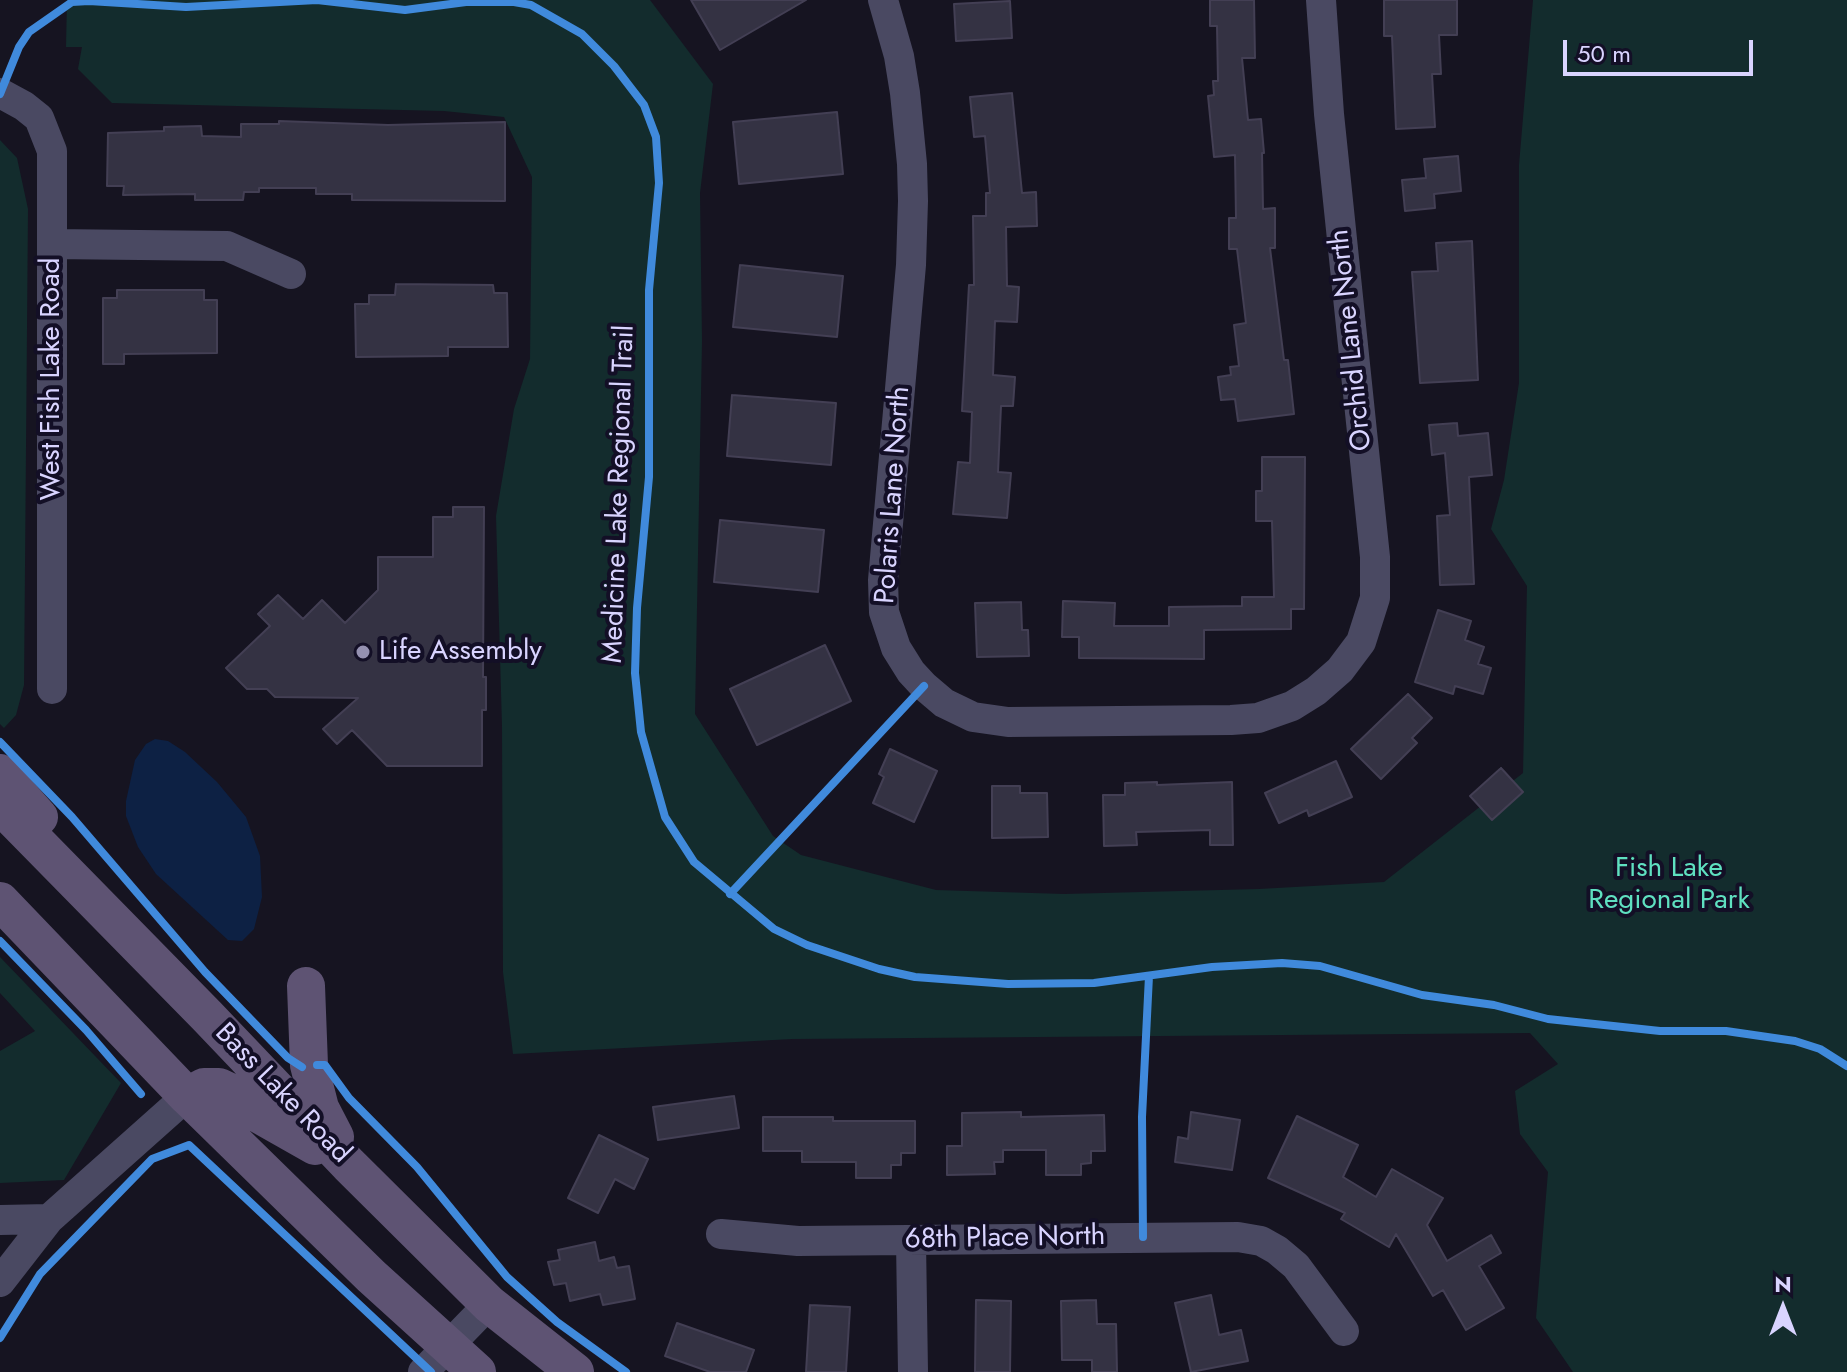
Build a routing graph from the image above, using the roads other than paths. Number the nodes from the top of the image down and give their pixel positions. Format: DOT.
graph roads {
  1 [pos="883,0"];
  2 [pos="1321,0"];
  3 [pos="0,93"];
  4 [pos="53,244"];
  5 [pos="291,274"];
  6 [pos="1340,670"];
  7 [pos="52,689"];
  8 [pos="0,773"];
  9 [pos="0,805"];
  10 [pos="0,901"];
  11 [pos="100,905"];
  12 [pos="306,986"];
  13 [pos="187,1096"];
  14 [pos="349,1165"];
  15 [pos="49,1219"];
  16 [pos="0,1220"];
  17 [pos="721,1234"];
  18 [pos="911,1241"];
  19 [pos="0,1282"];
  20 [pos="489,1304"];
  21 [pos="1344,1331"];
  22 [pos="436,1359"];
  23 [pos="477,1372"];
  24 [pos="575,1372"];
  25 [pos="913,1372"];
  1 -- 6 [label="street, Polaris Lane North"];
  2 -- 6 [label="street, Orchid Lane North"];
  3 -- 4 [label="street, West Fish Lake Road"];
  4 -- 5 [label="street"];
  4 -- 7 [label="street, West Fish Lake Road"];
  8 -- 11 [label="main road"];
  9 -- 11 [label="main road, Bass Lake Road"];
  10 -- 13 [label="main road"];
  11 -- 14 [label="main road, Bass Lake Road"];
  12 -- 14 [label="main road"];
  13 -- 14 [label="main road"];
  13 -- 15 [label="street"];
  13 -- 22 [label="main road"];
  14 -- 20 [label="main road, Bass Lake Road"];
  15 -- 16 [label="street"];
  15 -- 19 [label="street"];
  17 -- 18 [label="street, 68th Place North"];
  18 -- 21 [label="street, 68th Place North"];
  18 -- 25 [label="street"];
  20 -- 22 [label="street"];
  20 -- 24 [label="main road, Bass Lake Road"];
  22 -- 23 [label="main road"];
}
